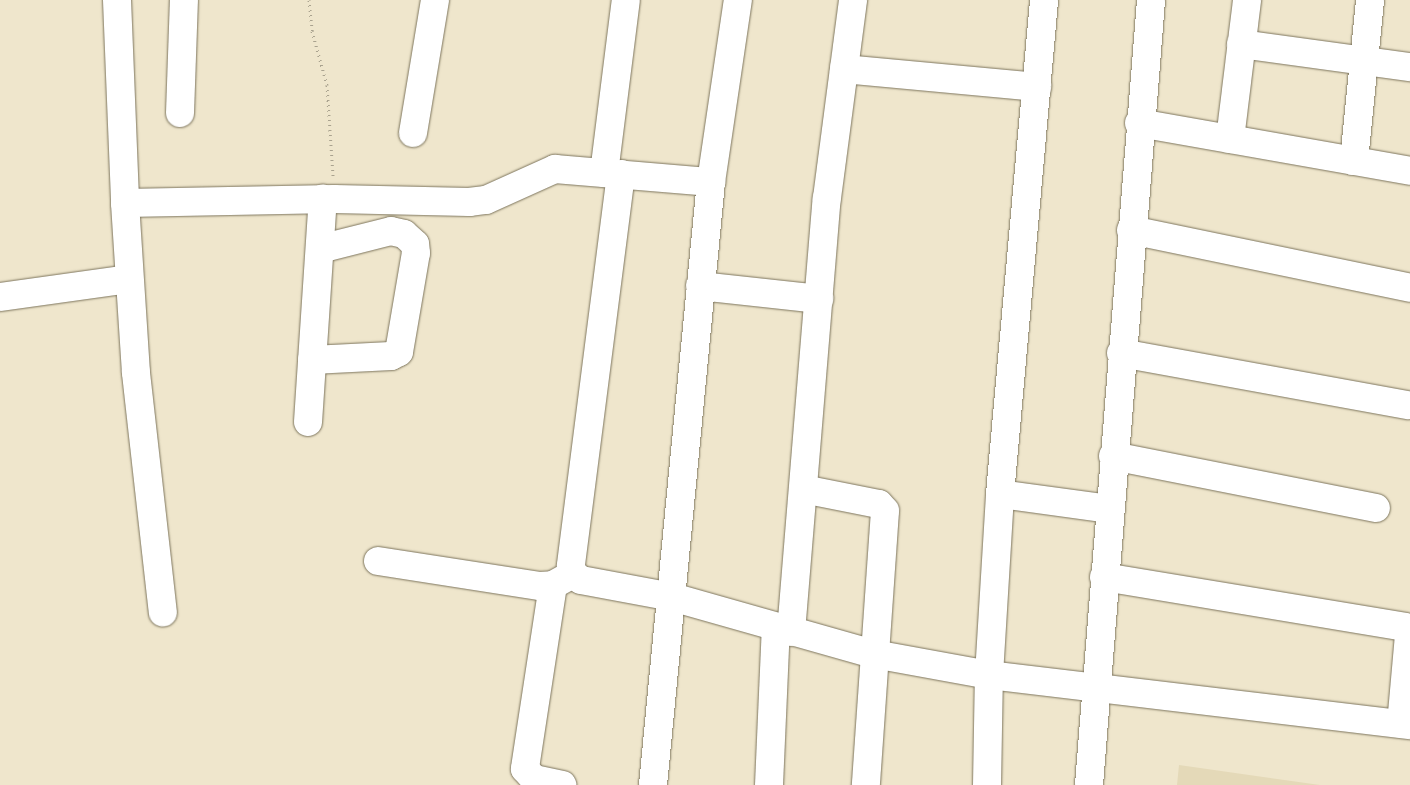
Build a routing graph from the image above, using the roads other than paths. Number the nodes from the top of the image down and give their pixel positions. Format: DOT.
graph roads {
  1 [pos="117,0"];
  2 [pos="184,0"];
  3 [pos="435,0"];
  4 [pos="626,0"];
  5 [pos="738,0"];
  6 [pos="853,0"];
  7 [pos="1044,0"];
  8 [pos="1151,0"];
  9 [pos="1247,0"];
  10 [pos="1370,0"];
  11 [pos="1241,44"];
  12 [pos="1364,60"];
  13 [pos="1410,67"];
  14 [pos="844,69"];
  15 [pos="1037,87"];
  16 [pos="180,113"];
  17 [pos="1139,123"];
  18 [pos="413,133"];
  19 [pos="1230,139"];
  20 [pos="1354,161"];
  21 [pos="1410,171"];
  22 [pos="613,174"];
  23 [pos="711,182"];
  24 [pos="328,199"];
  25 [pos="124,203"];
  26 [pos="1131,230"];
  27 [pos="320,250"];
  28 [pos="129,280"];
  29 [pos="700,286"];
  30 [pos="1410,288"];
  31 [pos="0,297"];
  32 [pos="819,299"];
  33 [pos="1121,353"];
  34 [pos="312,360"];
  35 [pos="1408,405"];
  36 [pos="308,422"];
  37 [pos="1113,456"];
  38 [pos="803,490"];
  39 [pos="1000,494"];
  40 [pos="1376,508"];
  41 [pos="1109,509"];
  42 [pos="378,561"];
  43 [pos="1104,577"];
  44 [pos="563,579"];
  45 [pos="672,597"];
  46 [pos="163,612"];
  47 [pos="784,629"];
  48 [pos="874,654"];
  49 [pos="989,675"];
  50 [pos="1096,686"];
  51 [pos="1405,725"];
  52 [pos="562,785"];
  53 [pos="653,785"];
  54 [pos="769,785"];
  55 [pos="866,785"];
  56 [pos="987,785"];
  57 [pos="1089,785"];
  1 -- 25 [label="street"];
  2 -- 16 [label="street"];
  3 -- 18 [label="street"];
  4 -- 22 [label="street"];
  5 -- 23 [label="street"];
  6 -- 14 [label="street"];
  7 -- 15 [label="street"];
  8 -- 17 [label="street"];
  9 -- 11 [label="street"];
  10 -- 12 [label="street"];
  11 -- 12 [label="street"];
  11 -- 19 [label="street"];
  12 -- 13 [label="street"];
  12 -- 20 [label="street"];
  14 -- 15 [label="street"];
  14 -- 32 [label="street"];
  15 -- 39 [label="street"];
  17 -- 19 [label="street"];
  17 -- 26 [label="street"];
  19 -- 20 [label="street"];
  20 -- 21 [label="street"];
  22 -- 23 [label="street"];
  22 -- 24 [label="street"];
  22 -- 44 [label="street"];
  23 -- 29 [label="street"];
  24 -- 25 [label="street"];
  24 -- 27 [label="street"];
  25 -- 28 [label="street"];
  26 -- 30 [label="street"];
  26 -- 33 [label="street"];
  27 -- 34 [label="street"];
  27 -- 34 [label="street"];
  28 -- 31 [label="street"];
  28 -- 46 [label="street"];
  29 -- 32 [label="street"];
  29 -- 45 [label="street"];
  32 -- 38 [label="street"];
  33 -- 35 [label="street"];
  33 -- 37 [label="street"];
  34 -- 36 [label="street"];
  37 -- 40 [label="street"];
  37 -- 41 [label="street"];
  38 -- 47 [label="street"];
  38 -- 48 [label="street"];
  39 -- 41 [label="street"];
  39 -- 49 [label="street"];
  41 -- 43 [label="street"];
  42 -- 44 [label="street"];
  43 -- 50 [label="street"];
  43 -- 51 [label="street"];
  44 -- 45 [label="street"];
  44 -- 52 [label="street"];
  45 -- 47 [label="street"];
  45 -- 53 [label="street"];
  47 -- 48 [label="street"];
  47 -- 54 [label="street"];
  48 -- 49 [label="street"];
  48 -- 55 [label="street"];
  49 -- 50 [label="street"];
  49 -- 56 [label="street"];
  50 -- 51 [label="street"];
  50 -- 57 [label="street"];
}
